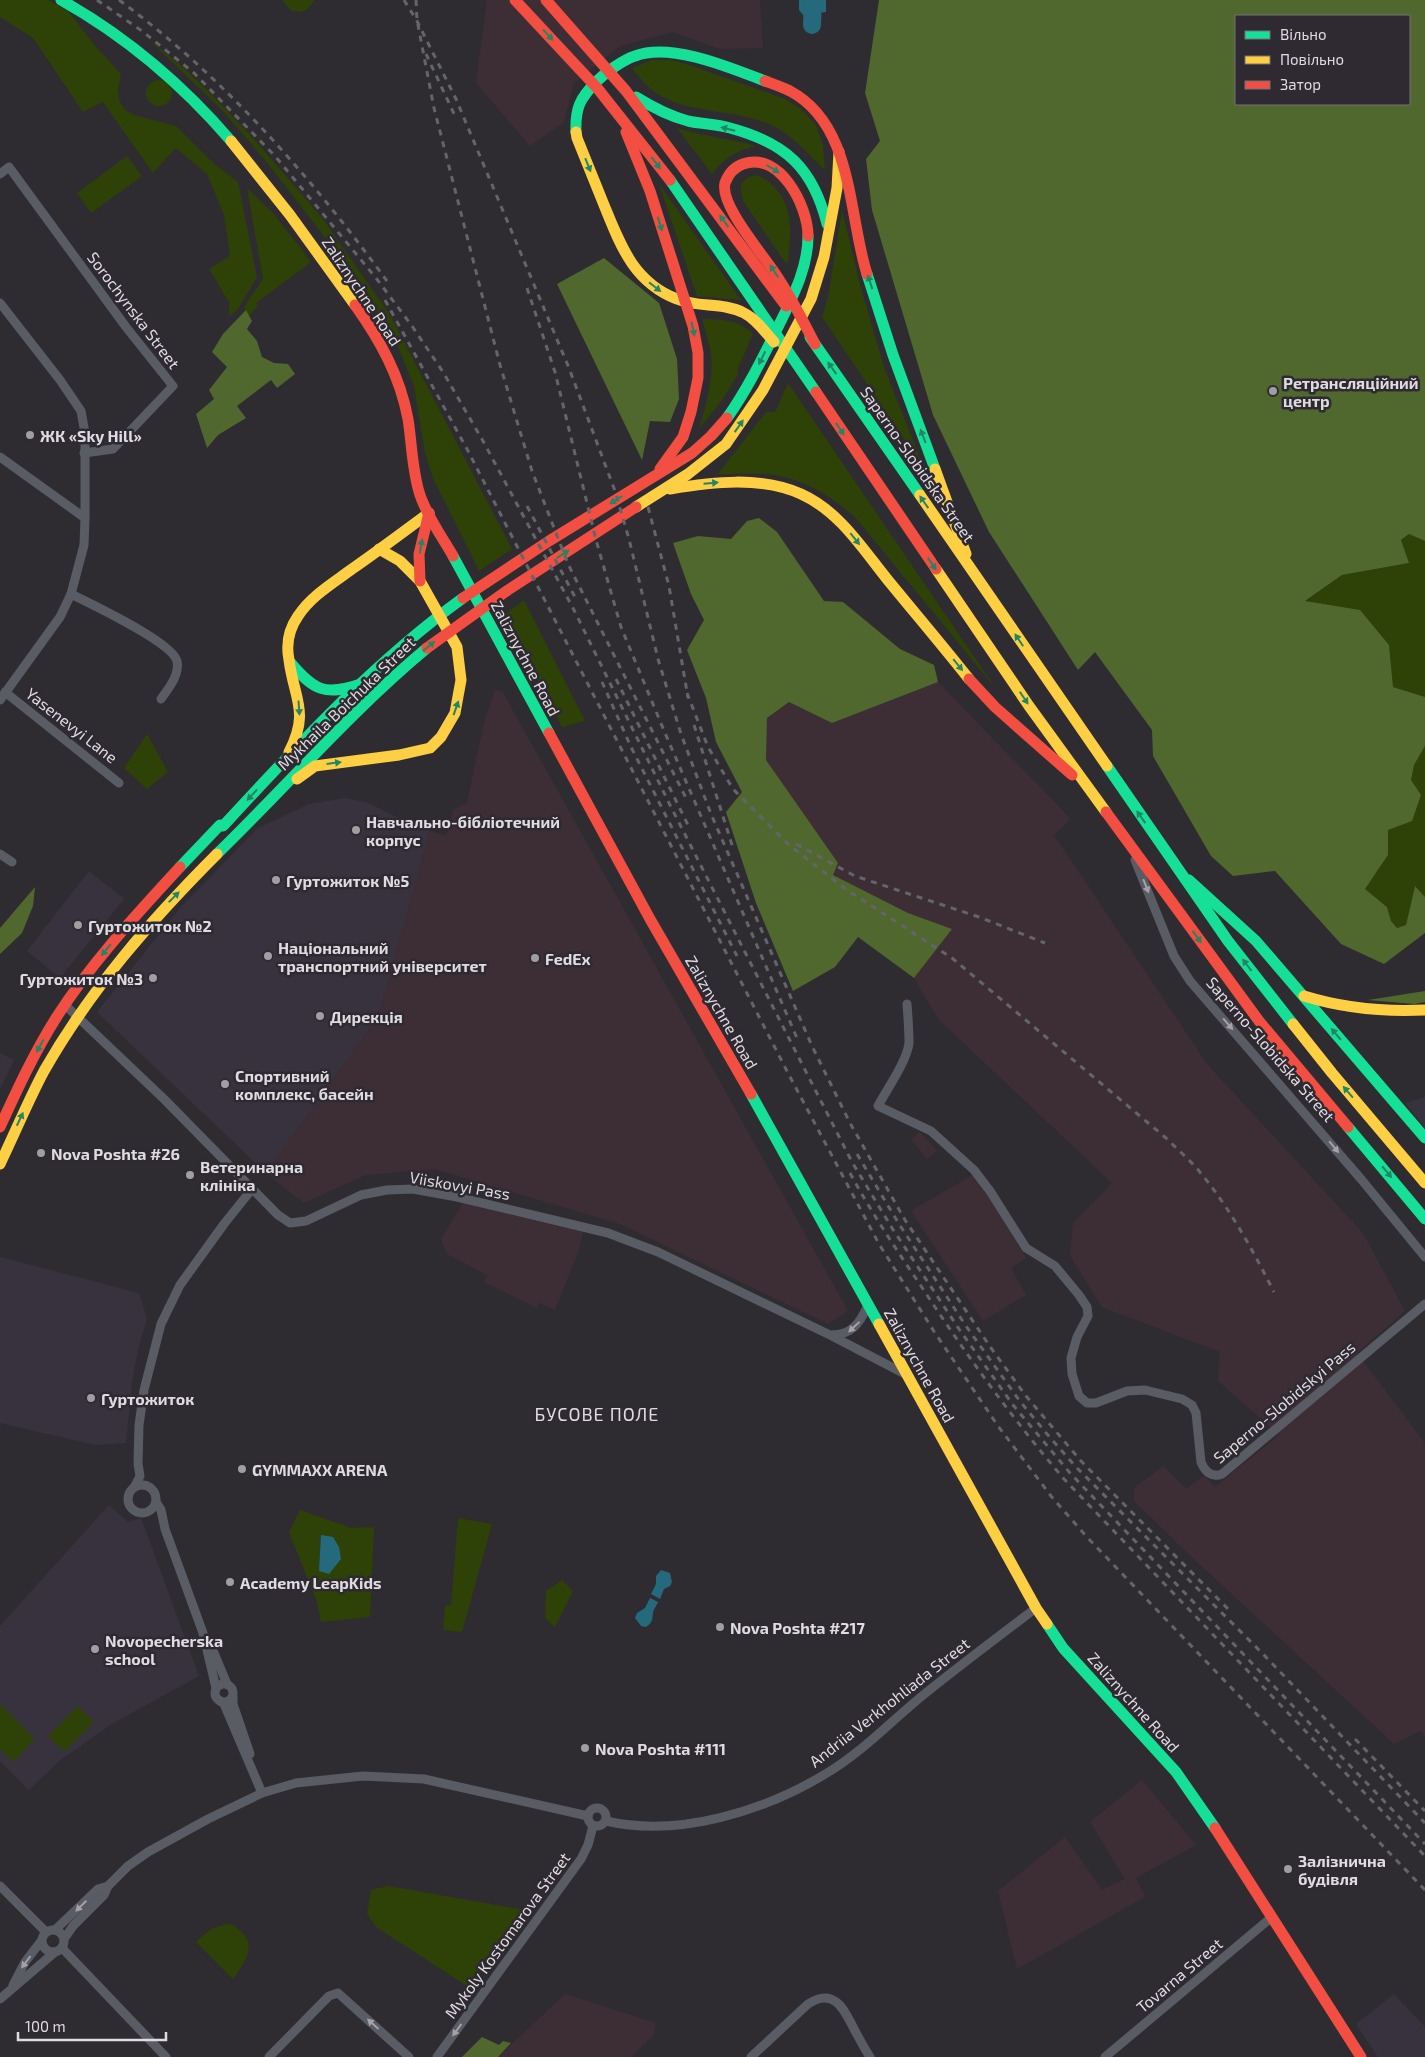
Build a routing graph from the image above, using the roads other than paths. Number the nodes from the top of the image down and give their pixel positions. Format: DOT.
graph roads {
  1 [pos="61,0"];
  2 [pos="515,0"];
  3 [pos="546,0"];
  4 [pos="623,87"];
  5 [pos="618,113"];
  6 [pos="839,152"];
  7 [pos="0,174"];
  8 [pos="816,187"];
  9 [pos="837,188"];
  10 [pos="828,229"];
  11 [pos="0,303"];
  12 [pos="815,344"];
  13 [pos="813,389"];
  14 [pos="84,453"];
  15 [pos="0,457"];
  16 [pos="657,474"];
  17 [pos="663,490"];
  18 [pos="429,513"];
  19 [pos="85,518"];
  20 [pos="379,549"];
  21 [pos="972,570"];
  22 [pos="420,580"];
  23 [pos="71,594"];
  24 [pos="290,661"];
  25 [pos="361,684"];
  26 [pos="3,696"];
  27 [pos="161,699"];
  28 [pos="286,759"];
  29 [pos="119,782"];
  30 [pos="268,802"];
  31 [pos="1101,804"];
  32 [pos="1127,841"];
  33 [pos="0,854"];
  34 [pos="12,862"];
  35 [pos="1179,872"];
  36 [pos="1304,996"];
  37 [pos="907,1004"];
  38 [pos="65,1005"];
  39 [pos="1425,1010"];
  40 [pos="78,1016"];
  41 [pos="0,1127"];
  42 [pos="1425,1138"];
  43 [pos="0,1164"];
  44 [pos="1425,1183"];
  45 [pos="252,1189"];
  46 [pos="1425,1219"];
  47 [pos="1425,1257"];
  48 [pos="1425,1304"];
  49 [pos="868,1305"];
  50 [pos="830,1335"];
  51 [pos="907,1375"];
  52 [pos="139,1456"];
  53 [pos="135,1486"];
  54 [pos="150,1487"];
  55 [pos="156,1502"];
  56 [pos="149,1511"];
  57 [pos="165,1528"];
  58 [pos="1036,1608"];
  59 [pos="203,1633"];
  60 [pos="227,1684"];
  61 [pos="216,1688"];
  62 [pos="233,1697"];
  63 [pos="219,1700"];
  64 [pos="262,1793"];
  65 [pos="588,1816"];
  66 [pos="606,1821"];
  67 [pos="594,1826"];
  68 [pos="0,1886"];
  69 [pos="108,1886"];
  70 [pos="1272,1917"];
  71 [pos="48,1934"];
  72 [pos="60,1946"];
  73 [pos="13,1986"];
  74 [pos="0,1999"];
  75 [pos="166,2057"];
  76 [pos="269,2057"];
  77 [pos="409,2057"];
  78 [pos="437,2057"];
  79 [pos="751,2057"];
  80 [pos="870,2057"];
  81 [pos="1105,2057"];
  82 [pos="1361,2057"];
  1 -- 18 [label="main road, Zaliznychne Road"];
  2 -- 5 [label="main road, Saperno-Slobidska Street, one-way"];
  3 -- 4 [label="main road"];
  8 -- 4 [label="main road, one-way"];
  12 -- 4 [label="main road, Saperno-Slobidska Street, one-way"];
  5 -- 13 [label="main road, Saperno-Slobidska Street, one-way"];
  5 -- 16 [label="main road, one-way"];
  6 -- 9 [label="main road, Mykhaila Boichuka Street"];
  6 -- 13 [label="main road, one-way"];
  21 -- 6 [label="main road, one-way"];
  7 -- 14 [label="street, Sorochynska Street"];
  8 -- 9 [label="main road"];
  8 -- 10 [label="main road"];
  9 -- 10 [label="main road, Mykhaila Boichuka Street"];
  17 -- 10 [label="main road, Mykhaila Boichuka Street, one-way"];
  11 -- 14 [label="street"];
  12 -- 16 [label="main road, Mykhaila Boichuka Street, one-way"];
  21 -- 12 [label="main road, Saperno-Slobidska Street, one-way"];
  13 -- 31 [label="main road, Saperno-Slobidska Street, one-way"];
  14 -- 19 [label="street"];
  15 -- 19 [label="street"];
  16 -- 25 [label="main road, Mykhaila Boichuka Street, one-way"];
  30 -- 17 [label="main road, Mykhaila Boichuka Street, one-way"];
  17 -- 31 [label="main road, one-way"];
  18 -- 20 [label="main road"];
  22 -- 18 [label="main road, one-way"];
  18 -- 49 [label="main road, Zaliznychne Road"];
  19 -- 23 [label="street"];
  20 -- 22 [label="main road"];
  20 -- 24 [label="main road"];
  35 -- 21 [label="main road, Saperno-Slobidska Street, one-way"];
  30 -- 22 [label="main road, one-way"];
  23 -- 26 [label="street"];
  23 -- 27 [label="street"];
  24 -- 25 [label="main road"];
  24 -- 28 [label="main road, one-way"];
  25 -- 28 [label="main road, Mykhaila Boichuka Street"];
  26 -- 29 [label="street, Yasenevyi Lane"];
  28 -- 38 [label="main road, Mykhaila Boichuka Street, one-way"];
  40 -- 30 [label="main road, Mykhaila Boichuka Street, one-way"];
  31 -- 32 [label="main road, Saperno-Slobidska Street"];
  32 -- 46 [label="main road, Saperno-Slobidska Street, one-way"];
  32 -- 47 [label="street, Saperno-Slobidska Street, one-way"];
  33 -- 34 [label="street"];
  35 -- 36 [label="main road, Saperno-Slobidska Street"];
  44 -- 35 [label="main road, Saperno-Slobidska Street, one-way"];
  36 -- 39 [label="main road"];
  42 -- 36 [label="main road, Saperno-Slobidska Street, one-way"];
  37 -- 48 [label="street, Saperno-Slobidskyi Pass"];
  38 -- 40 [label="street, Viiskovyi Pass"];
  38 -- 41 [label="main road, Mykhaila Boichuka Street, one-way"];
  43 -- 40 [label="main road, Mykhaila Boichuka Street, one-way"];
  40 -- 45 [label="street, Viiskovyi Pass"];
  45 -- 50 [label="street, Viiskovyi Pass"];
  45 -- 52 [label="street"];
  49 -- 50 [label="street, one-way"];
  49 -- 51 [label="main road, Zaliznychne Road"];
  50 -- 51 [label="street, Viiskovyi Pass"];
  51 -- 58 [label="main road, Zaliznychne Road"];
  52 -- 53 [label="street"];
  52 -- 54 [label="street"];
  53 -- 54 [label="street"];
  53 -- 56 [label="street"];
  54 -- 55 [label="street"];
  55 -- 56 [label="street"];
  55 -- 57 [label="street"];
  56 -- 57 [label="street"];
  57 -- 59 [label="street"];
  58 -- 66 [label="street, Andriia Verkhohliada Street"];
  58 -- 70 [label="main road, Zaliznychne Road"];
  59 -- 60 [label="street"];
  59 -- 61 [label="street"];
  60 -- 61 [label="street"];
  60 -- 62 [label="street"];
  61 -- 63 [label="street"];
  62 -- 63 [label="street"];
  62 -- 64 [label="street"];
  63 -- 64 [label="street"];
  64 -- 65 [label="street"];
  64 -- 69 [label="street"];
  65 -- 66 [label="street"];
  65 -- 67 [label="street"];
  66 -- 67 [label="street"];
  67 -- 78 [label="street, Mykoly Kostomarova Street, one-way"];
  68 -- 71 [label="street"];
  69 -- 71 [label="street, one-way"];
  69 -- 72 [label="street"];
  70 -- 81 [label="street, Tovarna Street"];
  70 -- 82 [label="main road, Zaliznychne Road"];
  71 -- 72 [label="street"];
  71 -- 72 [label="street"];
  71 -- 73 [label="street, one-way"];
  72 -- 73 [label="street"];
  72 -- 75 [label="street"];
  73 -- 74 [label="street"];
  77 -- 76 [label="street, one-way"];
  79 -- 80 [label="street"];
}
